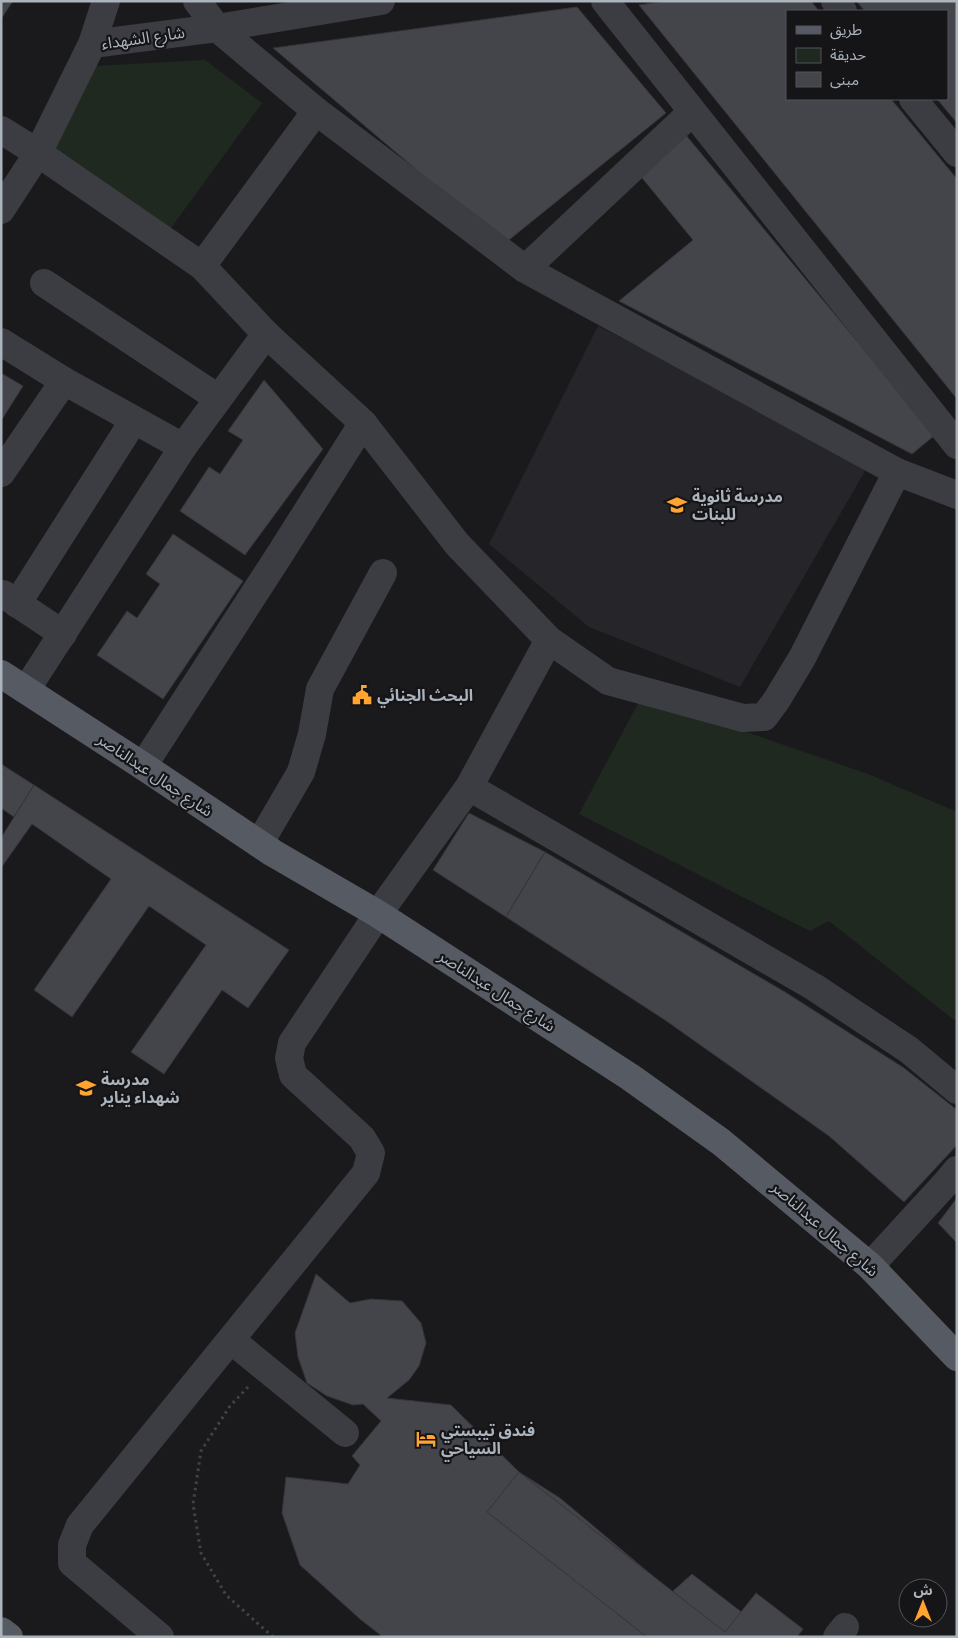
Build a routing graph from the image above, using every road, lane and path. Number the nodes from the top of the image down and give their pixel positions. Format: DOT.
graph roads {
  1 [pos="106,1"];
  2 [pos="197,1"];
  3 [pos="381,1"];
  4 [pos="605,1"];
  5 [pos="217,28"];
  6 [pos="92,44"];
  7 [pos="915,100"];
  8 [pos="316,111"];
  9 [pos="692,112"];
  10 [pos="1,130"];
  11 [pos="38,153"];
  12 [pos="957,153"];
  13 [pos="1,210"];
  14 [pos="202,266"];
  15 [pos="526,270"];
  16 [pos="44,283"];
  17 [pos="266,334"];
  18 [pos="1,342"];
  19 [pos="64,381"];
  20 [pos="218,398"];
  21 [pos="134,420"];
  22 [pos="363,423"];
  23 [pos="957,445"];
  24 [pos="183,447"];
  25 [pos="897,472"];
  26 [pos="1,473"];
  27 [pos="957,495"];
  28 [pos="383,573"];
  29 [pos="9,599"];
  30 [pos="63,634"];
  31 [pos="549,640"];
  32 [pos="1,674"];
  33 [pos="26,690"];
  34 [pos="143,766"];
  35 [pos="469,787"];
  36 [pos="259,844"];
  37 [pos="378,914"];
  38 [pos="957,1090"];
  39 [pos="957,1170"];
  40 [pos="870,1266"];
  41 [pos="231,1340"];
  42 [pos="957,1356"];
  43 [pos="266,1369"];
  44 [pos="345,1434"];
  45 [pos="1,1631"];
  46 [pos="9,1637"];
  47 [pos="160,1637"];
  48 [pos="273,1637"];
  1 -- 6 [label="street"];
  2 -- 5 [label="street"];
  3 -- 5 [label="street, شارع الشهداء"];
  4 -- 9 [label="street"];
  5 -- 6 [label="street, شارع الشهداء"];
  5 -- 8 [label="street"];
  6 -- 11 [label="street, شارع الشهداء"];
  7 -- 12 [label="street"];
  8 -- 14 [label="street"];
  8 -- 15 [label="street"];
  9 -- 15 [label="street"];
  9 -- 23 [label="street"];
  10 -- 11 [label="street"];
  11 -- 13 [label="street, شارع الشهداء"];
  11 -- 14 [label="street"];
  14 -- 17 [label="street"];
  15 -- 25 [label="street"];
  16 -- 20 [label="street"];
  17 -- 20 [label="street"];
  17 -- 22 [label="street"];
  18 -- 19 [label="street"];
  19 -- 21 [label="street"];
  19 -- 26 [label="street"];
  20 -- 24 [label="street"];
  21 -- 24 [label="street"];
  21 -- 29 [label="street"];
  22 -- 31 [label="street"];
  22 -- 34 [label="street"];
  24 -- 30 [label="street"];
  25 -- 27 [label="street"];
  25 -- 31 [label="street"];
  28 -- 36 [label="street"];
  29 -- 30 [label="street"];
  30 -- 33 [label="street"];
  31 -- 35 [label="street"];
  32 -- 33 [label="main road, شارع جمال عبدالناصر"];
  33 -- 34 [label="main road, شارع جمال عبدالناصر"];
  34 -- 36 [label="main road, شارع جمال عبدالناصر"];
  35 -- 37 [label="street"];
  35 -- 38 [label="street"];
  36 -- 37 [label="main road, شارع جمال عبدالناصر"];
  37 -- 40 [label="main road, شارع جمال عبدالناصر"];
  37 -- 41 [label="street"];
  39 -- 40 [label="street"];
  40 -- 42 [label="main road, شارع جمال عبدالناصر"];
  41 -- 43 [label="street"];
  41 -- 47 [label="street"];
  43 -- 44 [label="street"];
  43 -- 48 [label="path"];
  45 -- 46 [label="main road"];
}
